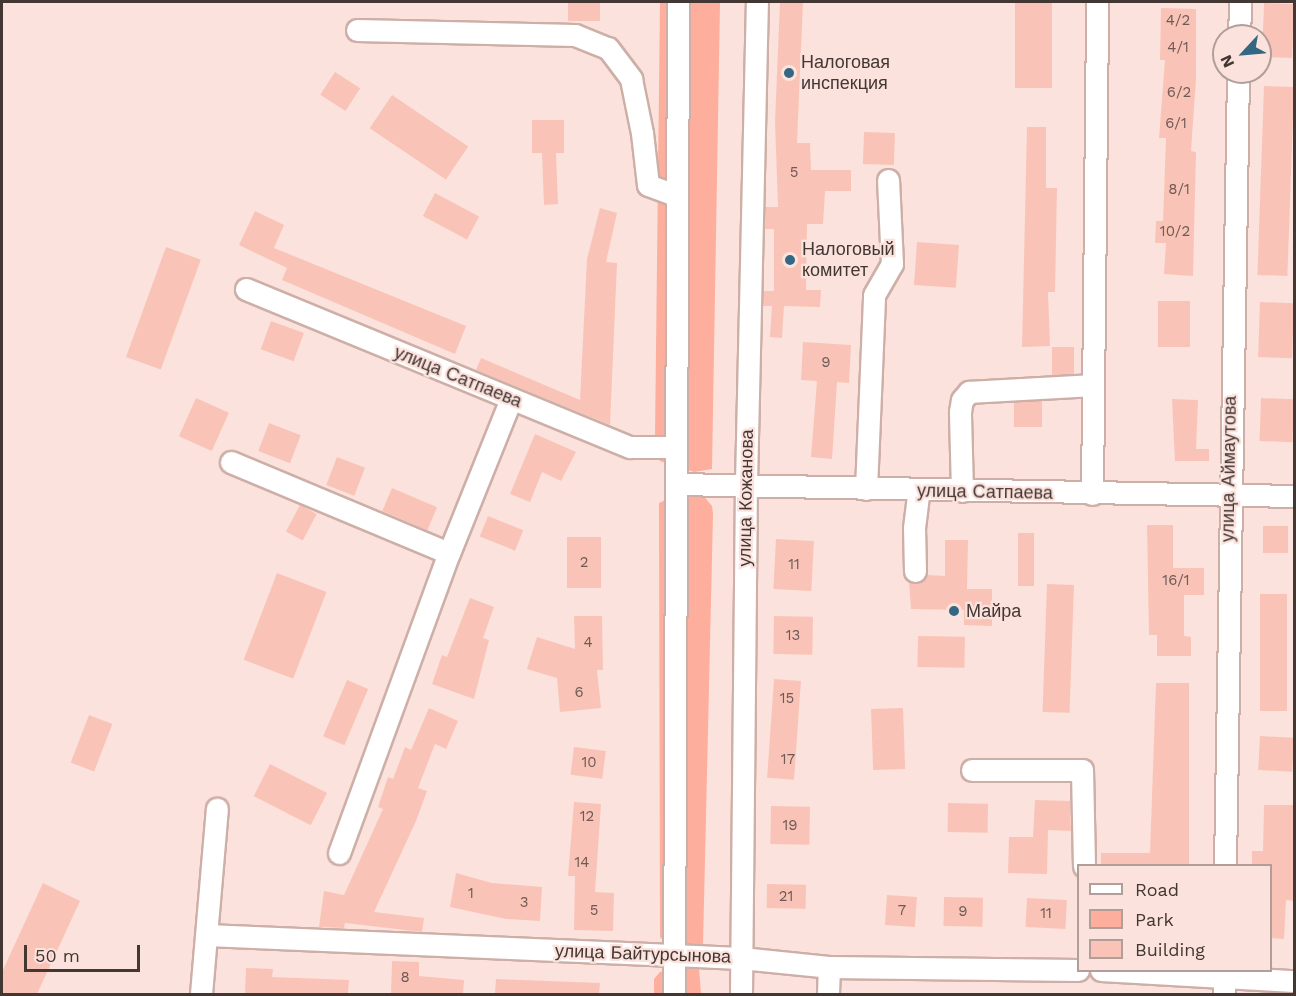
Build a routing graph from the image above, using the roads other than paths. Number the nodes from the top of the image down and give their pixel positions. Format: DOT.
graph roads {
  1 [pos="678,2"];
  2 [pos="757,2"];
  3 [pos="1097,2"];
  4 [pos="1240,2"];
  5 [pos="1239,24"];
  6 [pos="357,30"];
  7 [pos="1238,84"];
  8 [pos="888,180"];
  9 [pos="676,195"];
  10 [pos="246,289"];
  11 [pos="1093,385"];
  12 [pos="511,399"];
  13 [pos="674,447"];
  14 [pos="231,462"];
  15 [pos="746,483"];
  16 [pos="676,484"];
  17 [pos="866,489"];
  18 [pos="919,490"];
  19 [pos="962,491"];
  20 [pos="1092,494"];
  21 [pos="1228,495"];
  22 [pos="1294,496"];
  23 [pos="449,553"];
  24 [pos="915,571"];
  25 [pos="972,770"];
  26 [pos="217,809"];
  27 [pos="339,853"];
  28 [pos="1084,864"];
  29 [pos="1225,864"];
  30 [pos="207,935"];
  31 [pos="675,957"];
  32 [pos="741,958"];
  33 [pos="829,967"];
  34 [pos="1077,970"];
  35 [pos="1126,972"];
  36 [pos="1224,980"];
  37 [pos="1294,981"];
  38 [pos="201,994"];
  39 [pos="674,994"];
  40 [pos="741,994"];
  41 [pos="828,994"];
  1 -- 9 [label="street"];
  2 -- 15 [label="street, улица Кожанова"];
  3 -- 11 [label="street"];
  4 -- 5 [label="street"];
  6 -- 9 [label="street"];
  7 -- 21 [label="street, улица Аймаутова"];
  8 -- 17 [label="street"];
  9 -- 13 [label="street"];
  10 -- 12 [label="street, улица Сатпаева"];
  11 -- 19 [label="street"];
  11 -- 20 [label="street"];
  12 -- 13 [label="street, улица Сатпаева"];
  12 -- 23 [label="street"];
  13 -- 16 [label="street"];
  14 -- 23 [label="street"];
  15 -- 16 [label="street, улица Сатпаева"];
  15 -- 17 [label="street, улица Сатпаева"];
  15 -- 32 [label="street, улица Кожанова"];
  16 -- 31 [label="street"];
  17 -- 18 [label="street, улица Сатпаева"];
  18 -- 19 [label="street, улица Сатпаева"];
  18 -- 24 [label="street"];
  19 -- 20 [label="street, улица Сатпаева"];
  20 -- 21 [label="street, улица Сатпаева"];
  21 -- 22 [label="street, улица Сатпаева"];
  21 -- 29 [label="street, улица Аймаутова"];
  23 -- 27 [label="street"];
  25 -- 28 [label="street"];
  26 -- 30 [label="street"];
  30 -- 31 [label="street, улица Байтурсынова"];
  30 -- 38 [label="street"];
  31 -- 32 [label="street, улица Байтурсынова"];
  31 -- 39 [label="street"];
  32 -- 33 [label="street, улица Байтурсынова"];
  32 -- 40 [label="street, улица Кожанова"];
  33 -- 34 [label="street, улица Байтурсынова"];
  33 -- 41 [label="street"];
  35 -- 36 [label="street"];
  36 -- 37 [label="street"];
}
